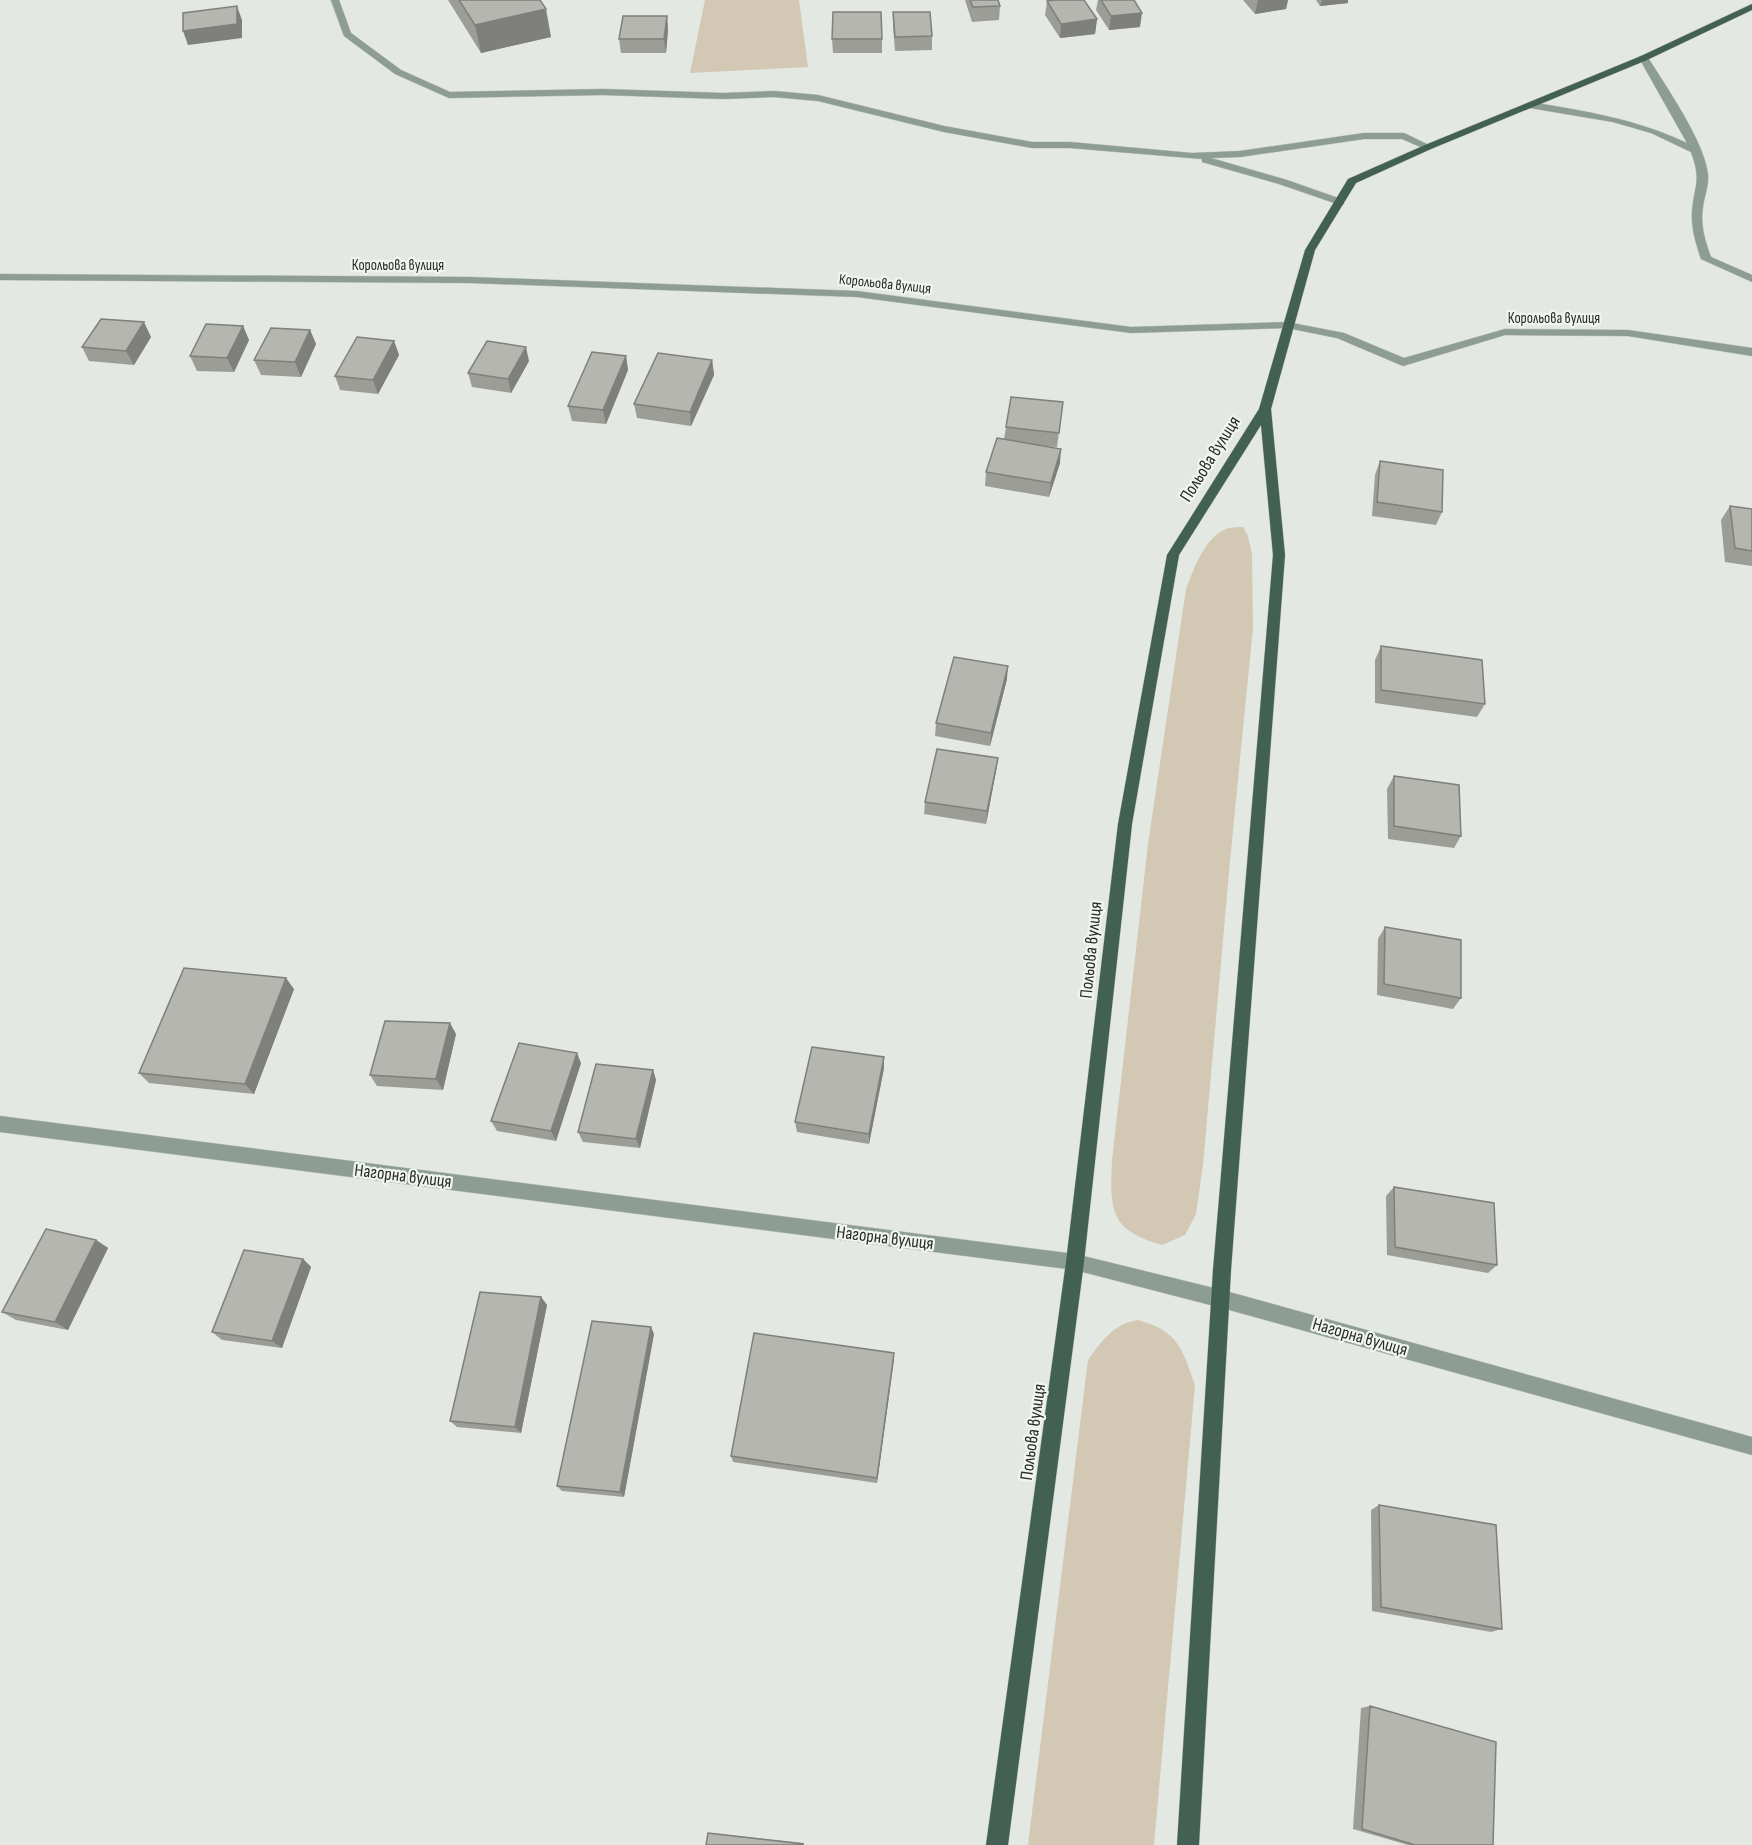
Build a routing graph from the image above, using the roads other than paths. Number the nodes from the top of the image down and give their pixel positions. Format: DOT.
graph roads {
  1 [pos="335,0"];
  2 [pos="1752,7"];
  3 [pos="1644,58"];
  4 [pos="1530,105"];
  5 [pos="1428,147"];
  6 [pos="1694,150"];
  7 [pos="1192,156"];
  8 [pos="1340,202"];
  9 [pos="0,277"];
  10 [pos="1752,279"];
  11 [pos="1287,325"];
  12 [pos="1752,352"];
  13 [pos="1265,409"];
  14 [pos="0,1124"];
  15 [pos="1075,1262"];
  16 [pos="1222,1299"];
  17 [pos="1752,1446"];
  18 [pos="997,1845"];
  19 [pos="1188,1845"];
  1 -- 7 [label="street"];
  2 -- 3 [label="main road"];
  3 -- 4 [label="main road"];
  3 -- 6 [label="street"];
  4 -- 5 [label="main road"];
  4 -- 6 [label="street"];
  5 -- 7 [label="street"];
  5 -- 8 [label="main road"];
  6 -- 10 [label="street"];
  7 -- 8 [label="street"];
  8 -- 11 [label="main road"];
  9 -- 11 [label="street, Корольова вулиця"];
  11 -- 12 [label="street, Корольова вулиця"];
  11 -- 13 [label="main road"];
  13 -- 15 [label="main road, Польова вулиця"];
  13 -- 16 [label="main road, Польова вулиця"];
  14 -- 15 [label="street, Нагорна вулиця"];
  15 -- 16 [label="street, Нагорна вулиця"];
  15 -- 18 [label="main road, Польова вулиця"];
  16 -- 17 [label="street, Нагорна вулиця"];
  16 -- 19 [label="main road, Польова вулиця"];
}
